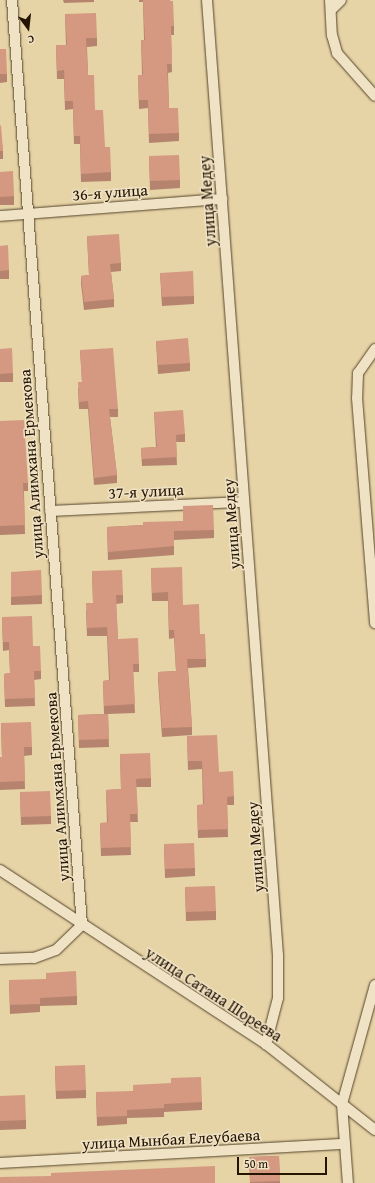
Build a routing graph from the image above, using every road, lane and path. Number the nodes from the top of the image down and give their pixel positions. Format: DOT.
graph roads {
  1 [pos="12,0"];
  2 [pos="207,0"];
  3 [pos="341,0"];
  4 [pos="330,5"];
  5 [pos="375,96"];
  6 [pos="222,199"];
  7 [pos="27,214"];
  8 [pos="0,216"];
  9 [pos="373,355"];
  10 [pos="244,502"];
  11 [pos="50,511"];
  12 [pos="375,623"];
  13 [pos="0,870"];
  14 [pos="82,925"];
  15 [pos="0,959"];
  16 [pos="375,985"];
  17 [pos="266,1044"];
  18 [pos="342,1104"];
  19 [pos="375,1130"];
  20 [pos="344,1144"];
  21 [pos="0,1163"];
  22 [pos="348,1183"];
  1 -- 7 [label="street, улица Алимхана Ермекова"];
  2 -- 6 [label="street, улица Медеу"];
  3 -- 4 [label="street"];
  4 -- 5 [label="street"];
  6 -- 7 [label="street, 36-я улица"];
  6 -- 10 [label="street, улица Медеу"];
  7 -- 8 [label="street, 36-я улица"];
  7 -- 11 [label="street, улица Алимхана Ермекова"];
  9 -- 12 [label="street"];
  10 -- 11 [label="street, 37-я улица"];
  10 -- 17 [label="street, улица Медеу"];
  11 -- 14 [label="street, улица Алимхана Ермекова"];
  13 -- 14 [label="street, улица Сатана Шореева"];
  14 -- 15 [label="street"];
  14 -- 17 [label="street, улица Сатана Шореева"];
  16 -- 18 [label="street"];
  17 -- 18 [label="street, улица Сатана Шореева"];
  18 -- 19 [label="street, улица Сатана Шореева"];
  18 -- 20 [label="street"];
  20 -- 21 [label="street, улица Мынбая Елеубаева"];
  20 -- 22 [label="street"];
}
